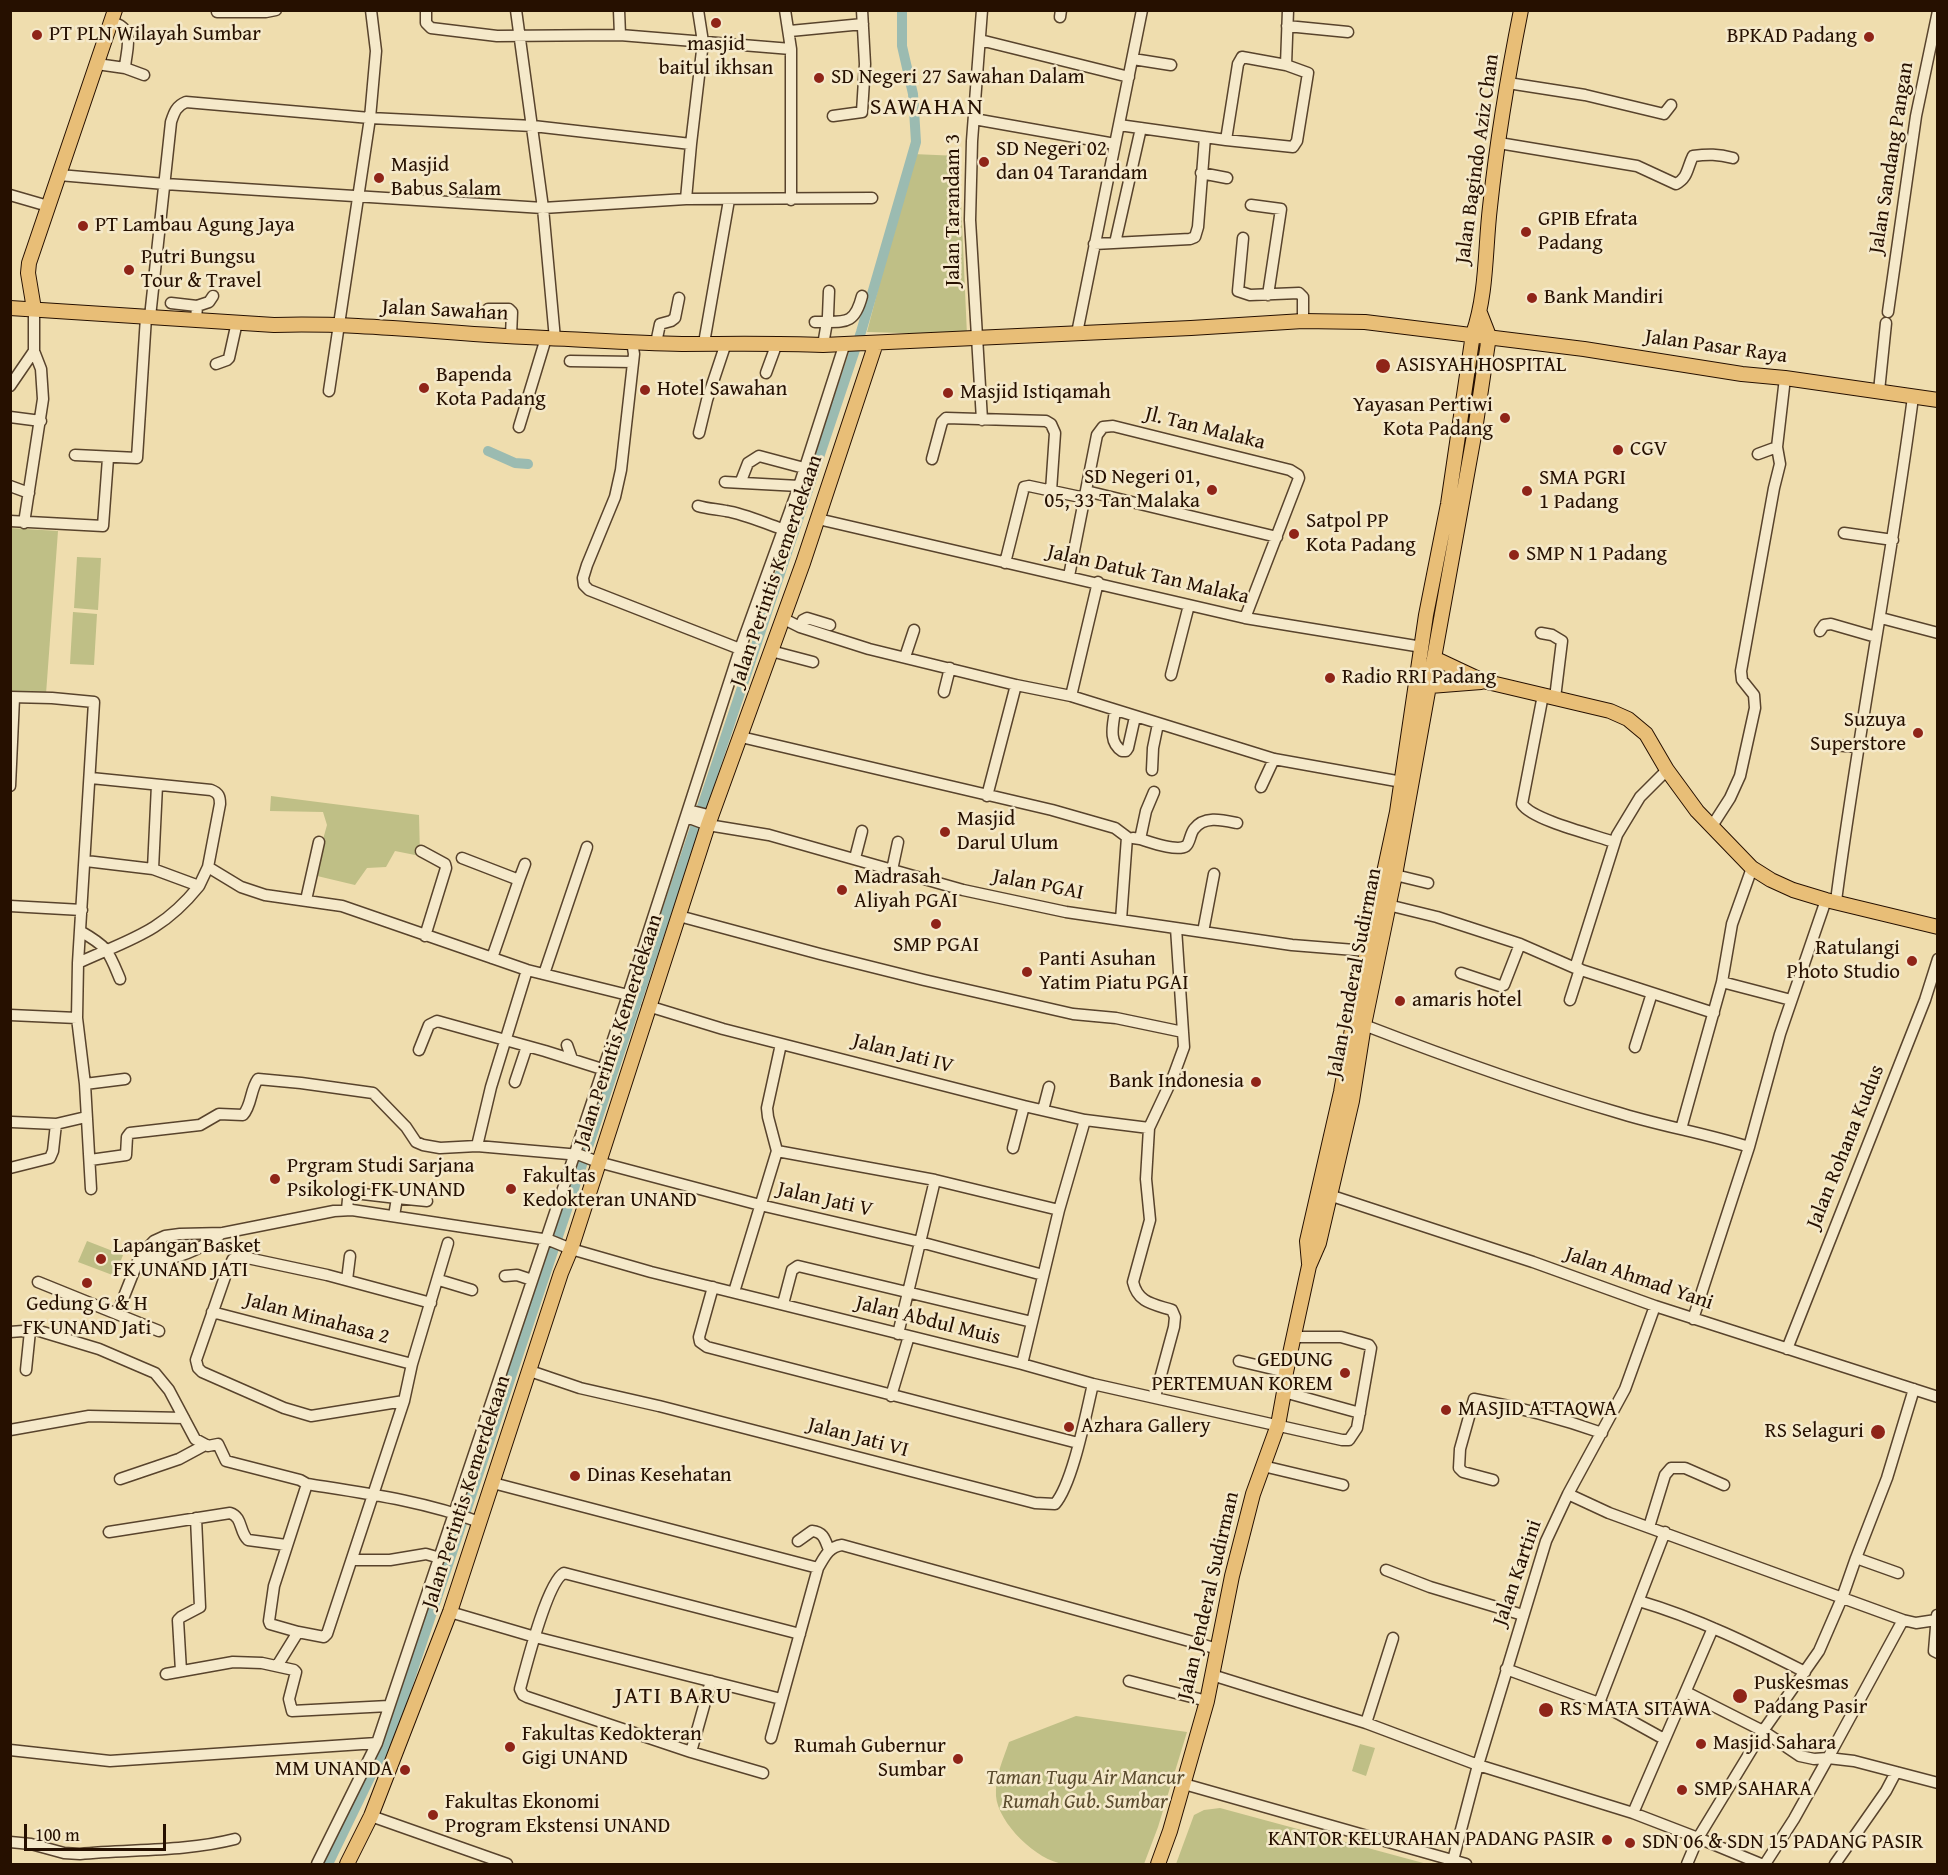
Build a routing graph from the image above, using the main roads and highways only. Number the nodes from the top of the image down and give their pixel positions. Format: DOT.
graph roads {
  1 [pos="1521,10"];
  2 [pos="113,16"];
  3 [pos="10,308"];
  4 [pos="34,309"];
  5 [pos="1480,313"];
  6 [pos="1473,334"];
  7 [pos="1489,336"];
  8 [pos="873,344"];
  9 [pos="1938,400"];
  10 [pos="1434,658"];
  11 [pos="1483,681"];
  12 [pos="1430,686"];
  13 [pos="1938,927"];
  14 [pos="1324,1193"];
  15 [pos="347,1864"];
  16 [pos="1158,1864"];
  1 -- 5 [label="main road, Jalan Bagindo Aziz Chan"];
  2 -- 4 [label="main road"];
  3 -- 4 [label="main road, Jalan Sawahan"];
  4 -- 8 [label="main road, Jalan Sawahan"];
  5 -- 6 [label="main road"];
  5 -- 7 [label="main road"];
  6 -- 7 [label="main road"];
  6 -- 8 [label="main road, Jalan Sawahan"];
  6 -- 14 [label="main road"];
  7 -- 9 [label="main road, Jalan Pasar Raya"];
  7 -- 10 [label="main road, Jalan Jenderal Sudirman"];
  8 -- 15 [label="main road, Jalan Perintis Kemerdekaan"];
  10 -- 11 [label="main road"];
  10 -- 12 [label="main road, Jalan Jenderal Sudirman"];
  11 -- 12 [label="main road"];
  11 -- 13 [label="main road"];
  12 -- 14 [label="main road, Jalan Jenderal Sudirman"];
  14 -- 16 [label="main road, Jalan Jenderal Sudirman"];
}
